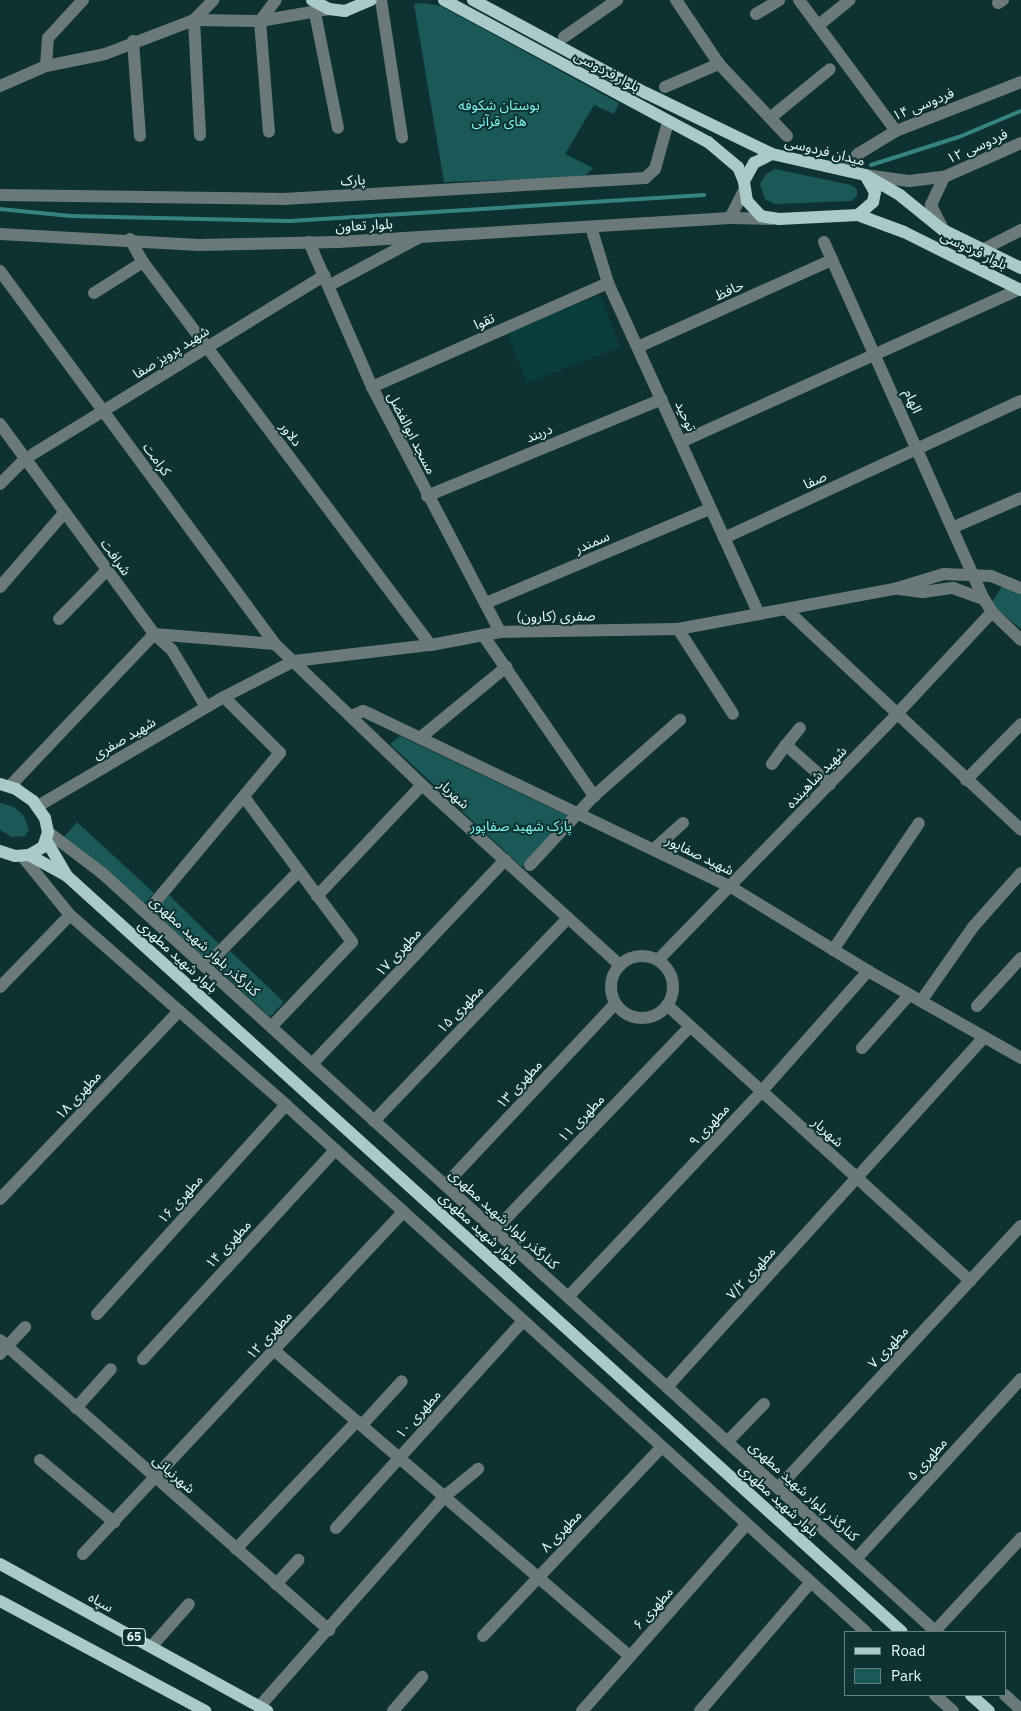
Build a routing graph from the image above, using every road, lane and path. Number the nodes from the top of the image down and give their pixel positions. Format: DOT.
graph roads {
  1 [pos="83,0"];
  2 [pos="213,0"];
  3 [pos="276,0"];
  4 [pos="312,0"];
  5 [pos="372,0"];
  6 [pos="381,0"];
  7 [pos="444,0"];
  8 [pos="473,0"];
  9 [pos="488,0"];
  10 [pos="617,0"];
  11 [pos="676,0"];
  12 [pos="779,0"];
  13 [pos="799,0"];
  14 [pos="850,0"];
  15 [pos="329,9"];
  16 [pos="496,12"];
  17 [pos="315,13"];
  18 [pos="756,14"];
  19 [pos="194,20"];
  20 [pos="260,21"];
  21 [pos="820,24"];
  22 [pos="564,37"];
  23 [pos="133,41"];
  24 [pos="719,64"];
  25 [pos="46,66"];
  26 [pos="830,69"];
  27 [pos="1021,82"];
  28 [pos="0,86"];
  29 [pos="664,87"];
  30 [pos="770,118"];
  31 [pos="668,122"];
  32 [pos="338,128"];
  33 [pos="896,131"];
  34 [pos="269,132"];
  35 [pos="200,135"];
  36 [pos="140,136"];
  37 [pos="402,136"];
  38 [pos="787,136"];
  39 [pos="1021,143"];
  40 [pos="772,154"];
  41 [pos="845,168"];
  42 [pos="866,174"];
  43 [pos="944,178"];
  44 [pos="744,186"];
  45 [pos="0,195"];
  46 [pos="858,215"];
  47 [pos="730,218"];
  48 [pos="770,219"];
  49 [pos="591,227"];
  50 [pos="943,230"];
  51 [pos="1021,230"];
  52 [pos="0,234"];
  53 [pos="422,236"];
  54 [pos="130,240"];
  55 [pos="309,242"];
  56 [pos="824,242"];
  57 [pos="984,250"];
  58 [pos="832,260"];
  59 [pos="143,262"];
  60 [pos="1021,268"];
  61 [pos="0,271"];
  62 [pos="327,280"];
  63 [pos="608,283"];
  64 [pos="1020,289"];
  65 [pos="94,293"];
  66 [pos="207,348"];
  67 [pos="638,348"];
  68 [pos="876,357"];
  69 [pos="372,387"];
  70 [pos="662,399"];
  71 [pos="1021,401"];
  72 [pos="104,412"];
  73 [pos="0,424"];
  74 [pos="681,442"];
  75 [pos="918,449"];
  76 [pos="29,456"];
  77 [pos="0,484"];
  78 [pos="427,496"];
  79 [pos="1021,498"];
  80 [pos="710,509"];
  81 [pos="65,512"];
  82 [pos="954,527"];
  83 [pos="724,538"];
  84 [pos="106,570"];
  85 [pos="975,574"];
  86 [pos="0,587"];
  87 [pos="1021,588"];
  88 [pos="894,589"];
  89 [pos="984,599"];
  90 [pos="486,603"];
  91 [pos="787,610"];
  92 [pos="992,612"];
  93 [pos="759,614"];
  94 [pos="59,619"];
  95 [pos="678,629"];
  96 [pos="500,632"];
  97 [pos="154,634"];
  98 [pos="483,635"];
  99 [pos="1021,640"];
  100 [pos="276,644"];
  101 [pos="431,645"];
  102 [pos="294,661"];
  103 [pos="506,667"];
  104 [pos="224,697"];
  105 [pos="206,707"];
  106 [pos="733,714"];
  107 [pos="896,715"];
  108 [pos="351,716"];
  109 [pos="680,720"];
  110 [pos="1021,724"];
  111 [pos="800,728"];
  112 [pos="420,738"];
  113 [pos="786,745"];
  114 [pos="772,764"];
  115 [pos="966,780"];
  116 [pos="830,784"];
  117 [pos="5,785"];
  118 [pos="422,786"];
  119 [pos="594,796"];
  120 [pos="244,797"];
  121 [pos="38,806"];
  122 [pos="576,815"];
  123 [pos="683,823"];
  124 [pos="919,823"];
  125 [pos="1021,830"];
  126 [pos="47,836"];
  127 [pos="654,849"];
  128 [pos="0,851"];
  129 [pos="26,856"];
  130 [pos="505,860"];
  131 [pos="530,865"];
  132 [pos="297,873"];
  133 [pos="1021,873"];
  134 [pos="68,876"];
  135 [pos="731,887"];
  136 [pos="317,896"];
  137 [pos="146,913"];
  138 [pos="70,916"];
  139 [pos="568,918"];
  140 [pos="833,950"];
  141 [pos="1021,958"];
  142 [pos="658,960"];
  143 [pos="620,965"];
  144 [pos="205,967"];
  145 [pos="868,971"];
  146 [pos="0,987"];
  147 [pos="909,995"];
  148 [pos="921,1001"];
  149 [pos="616,1004"];
  150 [pos="666,1005"];
  151 [pos="977,1006"];
  152 [pos="179,1011"];
  153 [pos="271,1027"];
  154 [pos="690,1027"];
  155 [pos="984,1038"];
  156 [pos="862,1048"];
  157 [pos="1021,1058"];
  158 [pos="312,1064"];
  159 [pos="761,1092"];
  160 [pos="286,1105"];
  161 [pos="374,1121"];
  162 [pos="335,1150"];
  163 [pos="857,1178"];
  164 [pos="445,1185"];
  165 [pos="0,1199"];
  166 [pos="403,1212"];
  167 [pos="1021,1226"];
  168 [pos="495,1230"];
  169 [pos="970,1281"];
  170 [pos="568,1297"];
  171 [pos="97,1314"];
  172 [pos="523,1321"];
  173 [pos="25,1327"];
  174 [pos="2,1347"];
  175 [pos="275,1351"];
  176 [pos="143,1359"];
  177 [pos="112,1369"];
  178 [pos="1021,1379"];
  179 [pos="402,1381"];
  180 [pos="667,1387"];
  181 [pos="764,1404"];
  182 [pos="76,1408"];
  183 [pos="359,1423"];
  184 [pos="727,1442"];
  185 [pos="662,1447"];
  186 [pos="399,1457"];
  187 [pos="40,1460"];
  188 [pos="478,1469"];
  189 [pos="156,1478"];
  190 [pos="778,1488"];
  191 [pos="446,1496"];
  192 [pos="114,1522"];
  193 [pos="747,1524"];
  194 [pos="336,1528"];
  195 [pos="1021,1538"];
  196 [pos="236,1548"];
  197 [pos="83,1554"];
  198 [pos="856,1559"];
  199 [pos="298,1560"];
  200 [pos="0,1564"];
  201 [pos="538,1577"];
  202 [pos="811,1582"];
  203 [pos="276,1584"];
  204 [pos="0,1602"];
  205 [pos="189,1604"];
  206 [pos="329,1630"];
  207 [pos="865,1631"];
  208 [pos="901,1631"];
  209 [pos="935,1631"];
  210 [pos="937,1631"];
  211 [pos="483,1636"];
  212 [pos="151,1647"];
  213 [pos="630,1656"];
  214 [pos="422,1676"];
  215 [pos="936,1696"];
  216 [pos="972,1696"];
  217 [pos="1006,1696"];
  218 [pos="1019,1705"];
  219 [pos="263,1709"];
  220 [pos="205,1711"];
  221 [pos="393,1711"];
  222 [pos="582,1711"];
  223 [pos="700,1711"];
  224 [pos="952,1711"];
  225 [pos="989,1711"];
  1 -- 25 [label="street"];
  2 -- 19 [label="street"];
  3 -- 20 [label="street"];
  4 -- 15 [label="main road"];
  5 -- 15 [label="main road"];
  6 -- 37 [label="street"];
  7 -- 31 [label="main road, بلوار فردوسی"];
  8 -- 16 [label="main road, بلوار فردوسی"];
  9 -- 16 [label="street"];
  10 -- 22 [label="street"];
  11 -- 24 [label="street"];
  12 -- 18 [label="street"];
  13 -- 21 [label="street"];
  14 -- 21 [label="street"];
  15 -- 17 [label="street"];
  16 -- 40 [label="main road, بلوار فردوسی"];
  17 -- 20 [label="street"];
  17 -- 32 [label="street"];
  19 -- 20 [label="street"];
  19 -- 23 [label="street"];
  19 -- 35 [label="street"];
  20 -- 34 [label="street"];
  21 -- 33 [label="street"];
  23 -- 25 [label="street"];
  23 -- 36 [label="street"];
  24 -- 29 [label="street"];
  24 -- 30 [label="street"];
  25 -- 28 [label="street"];
  26 -- 30 [label="street"];
  27 -- 33 [label="street, فردوسی ۱۴"];
  30 -- 38 [label="street"];
  31 -- 44 [label="main road, بلوار فردوسی"];
  31 -- 45 [label="street, پارک"];
  33 -- 41 [label="street, فردوسی ۱۴"];
  39 -- 43 [label="street, فردوسی ۱۲"];
  40 -- 41 [label="main road, میدان فردوسی"];
  40 -- 44 [label="main road, میدان فردوسی"];
  41 -- 42 [label="main road, میدان فردوسی"];
  42 -- 43 [label="street, فردوسی ۱۲"];
  42 -- 46 [label="main road, میدان فردوسی"];
  42 -- 50 [label="main road, بلوار فردوسی"];
  43 -- 50 [label="street"];
  44 -- 47 [label="street"];
  44 -- 48 [label="main road"];
  46 -- 48 [label="main road"];
  46 -- 64 [label="main road, بلوار فردوسی"];
  47 -- 48 [label="street, بلوار تعاون"];
  47 -- 49 [label="street, بلوار تعاون"];
  49 -- 53 [label="street, بلوار تعاون"];
  49 -- 63 [label="street, توحید"];
  50 -- 57 [label="main road, بلوار فردوسی"];
  51 -- 57 [label="street"];
  52 -- 54 [label="street, بلوار تعاون"];
  53 -- 55 [label="street, بلوار تعاون"];
  53 -- 62 [label="street, شهید پرویز صفا"];
  54 -- 55 [label="street, بلوار تعاون"];
  54 -- 59 [label="street, دلاور"];
  55 -- 62 [label="street, مسجد ابوالفضل"];
  56 -- 58 [label="street, الهام"];
  57 -- 60 [label="main road, بلوار فردوسی"];
  58 -- 67 [label="street, حافظ"];
  58 -- 68 [label="street, الهام"];
  59 -- 65 [label="street"];
  59 -- 66 [label="street, دلاور"];
  61 -- 72 [label="street, کرامت"];
  62 -- 66 [label="street, شهید پرویز صفا"];
  62 -- 69 [label="street, مسجد ابوالفضل"];
  63 -- 67 [label="street, توحید"];
  63 -- 69 [label="street, تقوا"];
  64 -- 68 [label="street"];
  66 -- 72 [label="street, شهید پرویز صفا"];
  66 -- 101 [label="street, دلاور"];
  67 -- 70 [label="street, توحید"];
  68 -- 74 [label="street"];
  68 -- 75 [label="street, الهام"];
  69 -- 78 [label="street, مسجد ابوالفضل"];
  70 -- 74 [label="street, توحید"];
  70 -- 78 [label="street, دربند"];
  71 -- 75 [label="street, صفا"];
  72 -- 76 [label="street, شهید پرویز صفا"];
  72 -- 100 [label="street, کرامت"];
  73 -- 76 [label="street, شرافت"];
  74 -- 80 [label="street, توحید"];
  75 -- 82 [label="street, الهام"];
  75 -- 83 [label="street, صفا"];
  76 -- 77 [label="street, شهید پرویز صفا"];
  76 -- 81 [label="street, شرافت"];
  78 -- 90 [label="street, مسجد ابوالفضل"];
  79 -- 82 [label="street"];
  80 -- 83 [label="street, توحید"];
  80 -- 90 [label="street, سمندر"];
  81 -- 84 [label="street, شرافت"];
  81 -- 86 [label="street"];
  82 -- 85 [label="street, الهام"];
  83 -- 93 [label="street, توحید"];
  84 -- 94 [label="street"];
  84 -- 97 [label="street, شرافت"];
  85 -- 87 [label="street"];
  85 -- 88 [label="street"];
  85 -- 89 [label="street, الهام"];
  88 -- 89 [label="street"];
  88 -- 91 [label="street, صفری (کارون)"];
  89 -- 92 [label="street, الهام"];
  90 -- 96 [label="street, مسجد ابوالفضل"];
  91 -- 93 [label="street, صفری (کارون)"];
  91 -- 107 [label="street"];
  92 -- 99 [label="street, الهام"];
  92 -- 107 [label="street, شهید شاهبنده"];
  93 -- 95 [label="street, صفری (کارون)"];
  95 -- 96 [label="street, صفری (کارون)"];
  95 -- 106 [label="street"];
  96 -- 98 [label="street, صفری (کارون)"];
  97 -- 100 [label="street"];
  97 -- 105 [label="street, شرافت"];
  97 -- 117 [label="street"];
  98 -- 101 [label="street, صفری (کارون)"];
  98 -- 103 [label="street"];
  100 -- 102 [label="street, کرامت"];
  101 -- 102 [label="street, صفری (کارون)"];
  102 -- 104 [label="street, صفری (کارون)"];
  102 -- 108 [label="street, شهریار"];
  103 -- 112 [label="street"];
  103 -- 119 [label="street"];
  104 -- 105 [label="street, شهید صفری"];
  104 -- 120 [label="street"];
  105 -- 121 [label="street, شهید صفری"];
  107 -- 115 [label="street"];
  107 -- 116 [label="street, شهید شاهبنده"];
  108 -- 112 [label="street, شهید صفاپور"];
  108 -- 118 [label="street, شهریار"];
  109 -- 119 [label="street"];
  110 -- 115 [label="street"];
  111 -- 113 [label="street"];
  112 -- 122 [label="street, شهید صفاپور"];
  113 -- 114 [label="street"];
  113 -- 116 [label="street"];
  115 -- 125 [label="street"];
  116 -- 135 [label="street, شهید شاهبنده"];
  117 -- 121 [label="main road"];
  118 -- 130 [label="street, شهریار"];
  118 -- 136 [label="street"];
  119 -- 122 [label="street"];
  120 -- 132 [label="street"];
  120 -- 137 [label="street"];
  121 -- 126 [label="main road"];
  122 -- 127 [label="street, شهید صفاپور"];
  122 -- 131 [label="street"];
  123 -- 127 [label="street"];
  124 -- 140 [label="street"];
  126 -- 129 [label="main road"];
  126 -- 134 [label="main road"];
  126 -- 137 [label="street, کنارگذر بلوار شهید مطهری"];
  127 -- 135 [label="street, شهید صفاپور"];
  128 -- 129 [label="main road, بلوار شهید مطهری"];
  129 -- 134 [label="main road, بلوار شهید مطهری"];
  129 -- 138 [label="street"];
  130 -- 139 [label="street, شهریار"];
  130 -- 158 [label="street, مطهری ۱۷"];
  132 -- 136 [label="street"];
  132 -- 144 [label="street"];
  133 -- 148 [label="street"];
  134 -- 208 [label="main road, بلوار شهید مطهری"];
  135 -- 140 [label="street, شهید صفاپور"];
  135 -- 142 [label="street, شهید شاهبنده"];
  136 -- 153 [label="street"];
  137 -- 144 [label="street, کنارگذر بلوار شهید مطهری"];
  138 -- 146 [label="street"];
  138 -- 152 [label="street"];
  139 -- 143 [label="street, شهریار"];
  139 -- 161 [label="street, مطهری ۱۵"];
  140 -- 145 [label="street, شهید صفاپور"];
  141 -- 151 [label="street"];
  142 -- 143 [label="street"];
  142 -- 150 [label="street"];
  143 -- 149 [label="street"];
  144 -- 153 [label="street, کنارگذر بلوار شهید مطهری"];
  145 -- 147 [label="street, شهید صفاپور"];
  145 -- 159 [label="street, مطهری ۹"];
  147 -- 148 [label="street, شهید صفاپور"];
  147 -- 156 [label="street"];
  148 -- 155 [label="street, شهید صفاپور"];
  149 -- 150 [label="street"];
  149 -- 164 [label="street, مطهری ۱۳"];
  150 -- 154 [label="street, شهریار"];
  152 -- 160 [label="street"];
  152 -- 165 [label="street, مطهری ۱۸"];
  153 -- 158 [label="street, کنارگذر بلوار شهید مطهری"];
  154 -- 159 [label="street, شهریار"];
  154 -- 168 [label="street, مطهری ۱۱"];
  155 -- 157 [label="street, شهید صفاپور"];
  155 -- 163 [label="street, مطهری ۷/۲"];
  158 -- 161 [label="street, کنارگذر بلوار شهید مطهری"];
  159 -- 163 [label="street, شهریار"];
  159 -- 170 [label="street, مطهری ۹"];
  160 -- 162 [label="street"];
  160 -- 171 [label="street, مطهری ۱۶"];
  161 -- 164 [label="street, کنارگذر بلوار شهید مطهری"];
  162 -- 166 [label="street"];
  162 -- 176 [label="street, مطهری ۱۴"];
  163 -- 169 [label="street, شهریار"];
  163 -- 180 [label="street, مطهری ۷/۲"];
  164 -- 168 [label="street, کنارگذر بلوار شهید مطهری"];
  166 -- 172 [label="street"];
  166 -- 175 [label="street, مطهری ۱۲"];
  167 -- 169 [label="street, مطهری ۷"];
  168 -- 170 [label="street, کنارگذر بلوار شهید مطهری"];
  169 -- 190 [label="street, مطهری ۷"];
  170 -- 180 [label="street, کنارگذر بلوار شهید مطهری"];
  172 -- 185 [label="street"];
  172 -- 186 [label="street, مطهری ۱۰"];
  173 -- 174 [label="street"];
  174 -- 182 [label="street, شهرنیانی"];
  175 -- 183 [label="street"];
  175 -- 189 [label="street, مطهری ۱۲"];
  177 -- 182 [label="street"];
  178 -- 198 [label="street, مطهری ۵"];
  179 -- 183 [label="street"];
  180 -- 184 [label="street, کنارگذر بلوار شهید مطهری"];
  181 -- 184 [label="street"];
  182 -- 189 [label="street, شهرنیانی"];
  183 -- 186 [label="street"];
  183 -- 196 [label="street"];
  184 -- 190 [label="street, کنارگذر بلوار شهید مطهری"];
  185 -- 193 [label="street"];
  185 -- 201 [label="street, مطهری ۸"];
  186 -- 191 [label="street"];
  186 -- 194 [label="street, مطهری ۱۰"];
  187 -- 192 [label="street"];
  188 -- 191 [label="street"];
  189 -- 192 [label="street, مطهری ۱۲"];
  189 -- 196 [label="street, شهرنیانی"];
  190 -- 198 [label="street, کنارگذر بلوار شهید مطهری"];
  191 -- 201 [label="street"];
  191 -- 206 [label="street"];
  192 -- 197 [label="street, مطهری ۱۲"];
  193 -- 202 [label="street"];
  193 -- 213 [label="street, مطهری ۶"];
  195 -- 210 [label="street"];
  196 -- 203 [label="street, شهرنیانی"];
  198 -- 209 [label="street, کنارگذر بلوار شهید مطهری"];
  199 -- 203 [label="street"];
  200 -- 212 [label="main road, سپاه / 65"];
  201 -- 211 [label="street, مطهری ۸"];
  201 -- 213 [label="street"];
  202 -- 207 [label="street"];
  202 -- 223 [label="street"];
  203 -- 206 [label="street, شهرنیانی"];
  204 -- 220 [label="main road, 65"];
  205 -- 212 [label="street"];
  206 -- 219 [label="street"];
  212 -- 219 [label="main road, سپاه / 65"];
  213 -- 222 [label="street, مطهری ۶"];
  214 -- 221 [label="street"];
  215 -- 224 [label="street"];
  216 -- 225 [label="main road"];
  217 -- 218 [label="street"];
}
